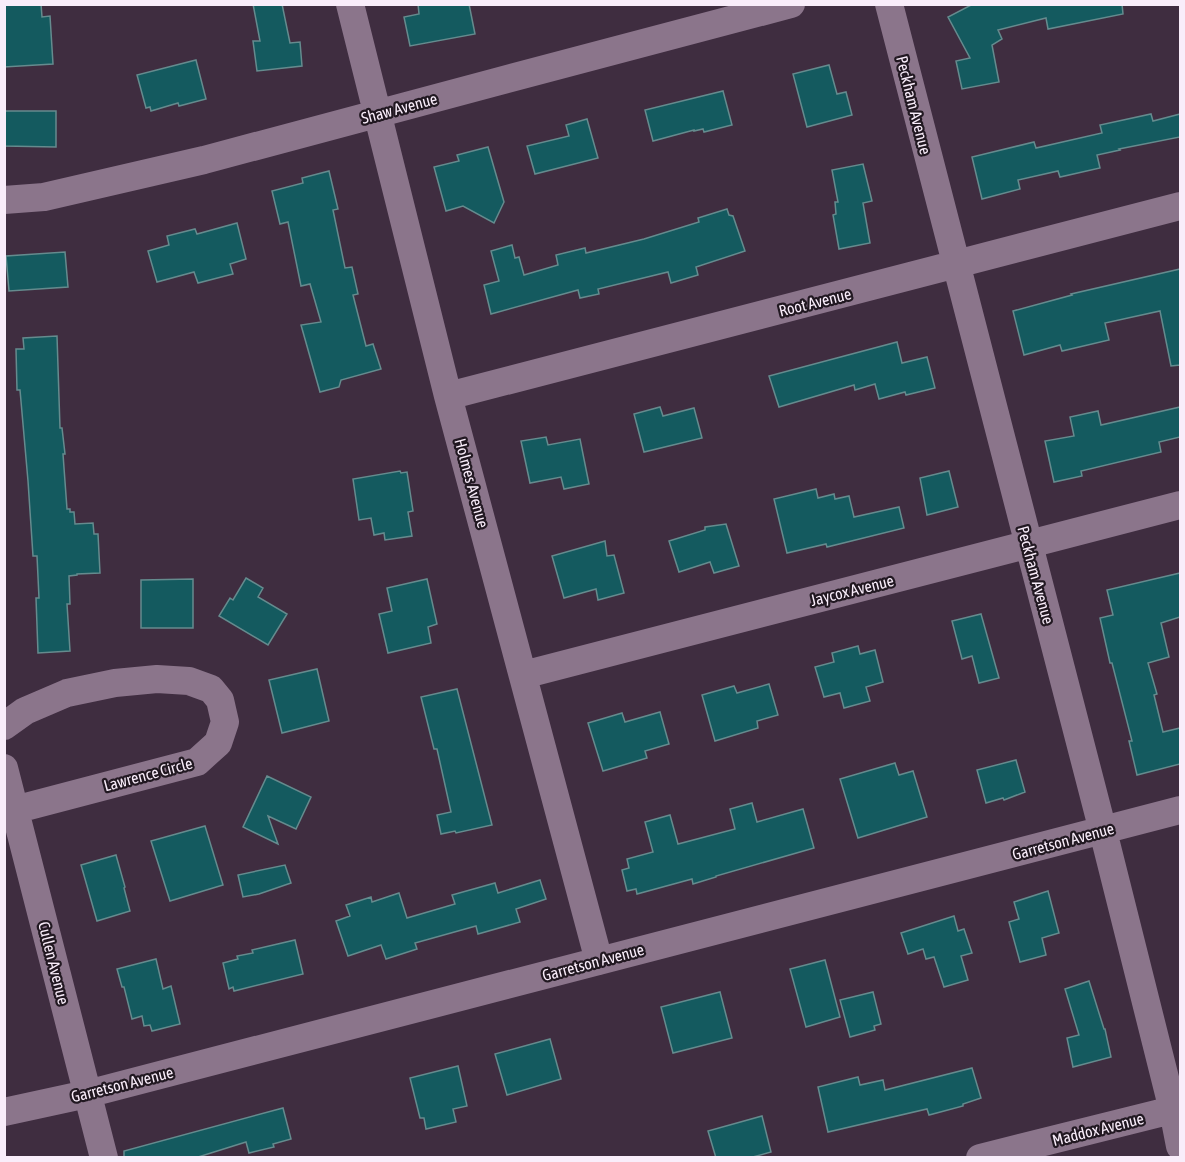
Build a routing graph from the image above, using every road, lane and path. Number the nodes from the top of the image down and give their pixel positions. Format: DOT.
graph roads {
  1 [pos="350,4"];
  2 [pos="791,4"];
  3 [pos="889,4"];
  4 [pos="378,114"];
  5 [pos="4,200"];
  6 [pos="1180,206"];
  7 [pos="956,265"];
  8 [pos="448,396"];
  9 [pos="1180,505"];
  10 [pos="1028,544"];
  11 [pos="523,675"];
  12 [pos="4,726"];
  13 [pos="4,768"];
  14 [pos="14,810"];
  15 [pos="1180,810"];
  16 [pos="1103,831"];
  17 [pos="599,961"];
  18 [pos="87,1094"];
  19 [pos="1177,1109"];
  20 [pos="4,1112"];
  21 [pos="1180,1146"];
  22 [pos="104,1158"];
  23 [pos="981,1158"];
  1 -- 4 [label="street, Holmes Avenue"];
  2 -- 4 [label="street, Shaw Avenue"];
  3 -- 7 [label="street, Peckham Avenue"];
  4 -- 5 [label="street, Shaw Avenue"];
  4 -- 8 [label="street, Holmes Avenue"];
  6 -- 7 [label="street, Root Avenue"];
  7 -- 8 [label="street, Root Avenue"];
  7 -- 10 [label="street, Peckham Avenue"];
  8 -- 11 [label="street, Holmes Avenue"];
  9 -- 10 [label="street, Jaycox Avenue"];
  10 -- 11 [label="street, Jaycox Avenue"];
  10 -- 16 [label="street, Peckham Avenue"];
  11 -- 17 [label="street, Holmes Avenue"];
  12 -- 14 [label="street, Lawrence Circle"];
  13 -- 14 [label="street, Cullen Avenue"];
  14 -- 18 [label="street, Cullen Avenue"];
  15 -- 16 [label="street, Garretson Avenue"];
  16 -- 17 [label="street, Garretson Avenue"];
  16 -- 19 [label="street, Peckham Avenue"];
  17 -- 18 [label="street, Garretson Avenue"];
  18 -- 20 [label="street, Garretson Avenue"];
  18 -- 22 [label="street, Cullen Avenue"];
  19 -- 21 [label="street, Peckham Avenue"];
  19 -- 23 [label="street, Maddox Avenue"];
}
